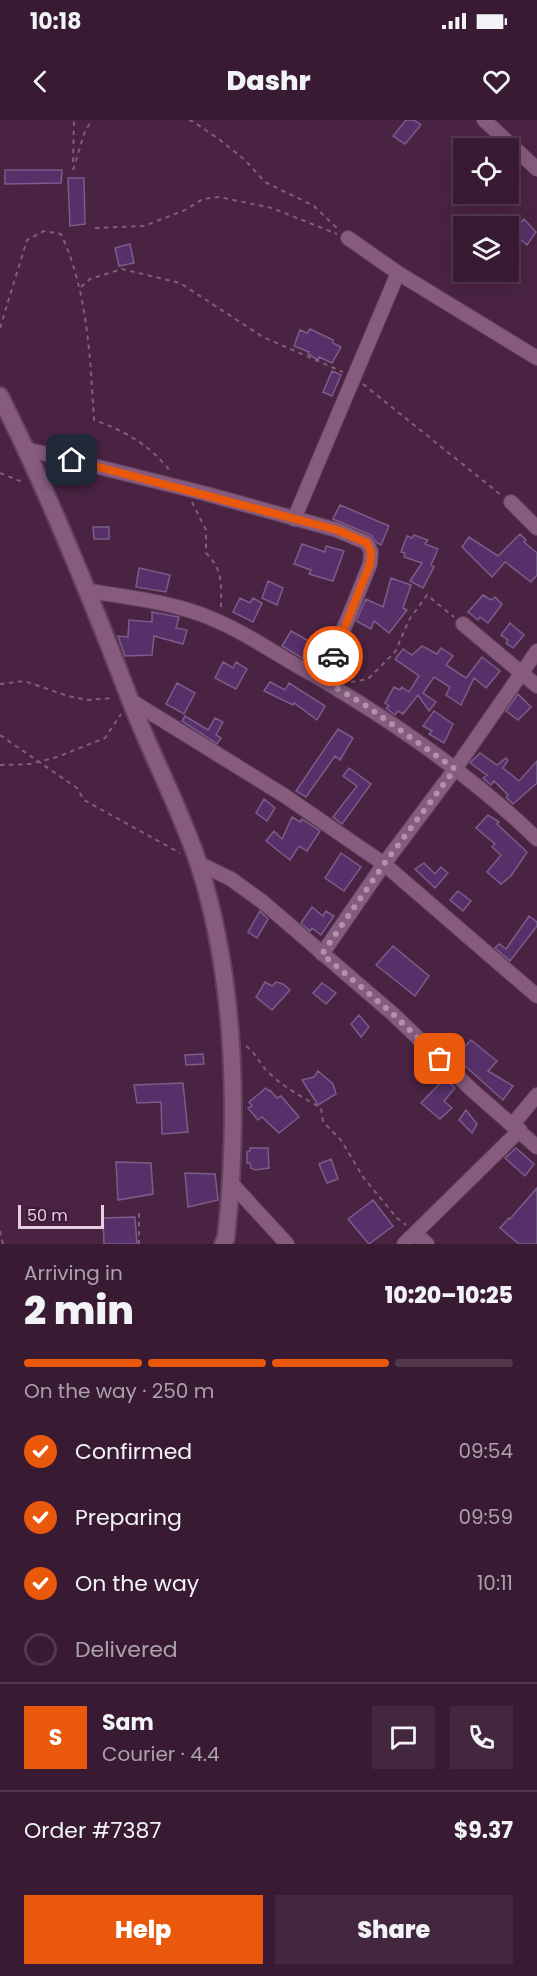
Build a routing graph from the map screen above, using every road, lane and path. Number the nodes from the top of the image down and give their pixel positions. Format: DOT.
graph roads {
  1 [pos="74,120"];
  2 [pos="92,120"];
  3 [pos="189,120"];
  4 [pos="484,120"];
  5 [pos="537,169"];
  6 [pos="95,228"];
  7 [pos="348,238"];
  8 [pos="398,273"];
  9 [pos="80,288"];
  10 [pos="0,328"];
  11 [pos="537,358"];
  12 [pos="353,377"];
  13 [pos="0,396"];
  14 [pos="27,449"];
  15 [pos="170,471"];
  16 [pos="0,473"];
  17 [pos="43,487"];
  18 [pos="184,488"];
  19 [pos="511,502"];
  20 [pos="294,519"];
  21 [pos="537,528"];
  22 [pos="89,591"];
  23 [pos="219,623"];
  24 [pos="463,624"];
  25 [pos="537,651"];
  26 [pos="520,672"];
  27 [pos="323,680"];
  28 [pos="349,682"];
  29 [pos="0,684"];
  30 [pos="537,686"];
  31 [pos="128,696"];
  32 [pos="0,735"];
  33 [pos="39,762"];
  34 [pos="0,765"];
  35 [pos="455,769"];
  36 [pos="537,839"];
  37 [pos="198,864"];
  38 [pos="384,864"];
  39 [pos="322,954"];
  40 [pos="537,996"];
  41 [pos="246,1046"];
  42 [pos="537,1095"];
  43 [pos="516,1127"];
  44 [pos="537,1147"];
  45 [pos="232,1184"];
  46 [pos="139,1213"];
  47 [pos="0,1231"];
  48 [pos="415,1233"];
  49 [pos="3,1244"];
  50 [pos="139,1244"];
  51 [pos="223,1244"];
  52 [pos="287,1244"];
  53 [pos="404,1244"];
  54 [pos="428,1244"];
  1 -- 2 [label="path"];
  3 -- 7 [label="path"];
  4 -- 5 [label="street"];
  6 -- 7 [label="path"];
  7 -- 8 [label="street"];
  8 -- 11 [label="street"];
  8 -- 12 [label="street"];
  9 -- 10 [label="path"];
  9 -- 12 [label="path"];
  9 -- 15 [label="path"];
  12 -- 19 [label="path"];
  12 -- 20 [label="street"];
  13 -- 14 [label="street"];
  14 -- 17 [label="street"];
  14 -- 18 [label="street"];
  16 -- 17 [label="path"];
  17 -- 22 [label="street"];
  18 -- 20 [label="street"];
  18 -- 23 [label="path"];
  19 -- 21 [label="street"];
  20 -- 27 [label="street"];
  22 -- 23 [label="street"];
  22 -- 31 [label="street"];
  23 -- 27 [label="street"];
  24 -- 26 [label="street"];
  24 -- 28 [label="path"];
  25 -- 26 [label="street"];
  26 -- 30 [label="street"];
  26 -- 35 [label="street"];
  27 -- 35 [label="street"];
  29 -- 31 [label="path"];
  31 -- 33 [label="path"];
  31 -- 37 [label="street"];
  31 -- 38 [label="street"];
  32 -- 33 [label="path"];
  33 -- 34 [label="path"];
  33 -- 37 [label="path"];
  35 -- 36 [label="street"];
  35 -- 38 [label="street"];
  37 -- 39 [label="street"];
  37 -- 45 [label="street"];
  38 -- 39 [label="street"];
  38 -- 40 [label="street"];
  39 -- 43 [label="street"];
  41 -- 48 [label="path"];
  42 -- 43 [label="street"];
  43 -- 44 [label="street"];
  43 -- 48 [label="street"];
  45 -- 51 [label="street"];
  45 -- 52 [label="street"];
  46 -- 50 [label="path"];
  47 -- 49 [label="path"];
  48 -- 53 [label="street"];
  48 -- 54 [label="street"];
}
